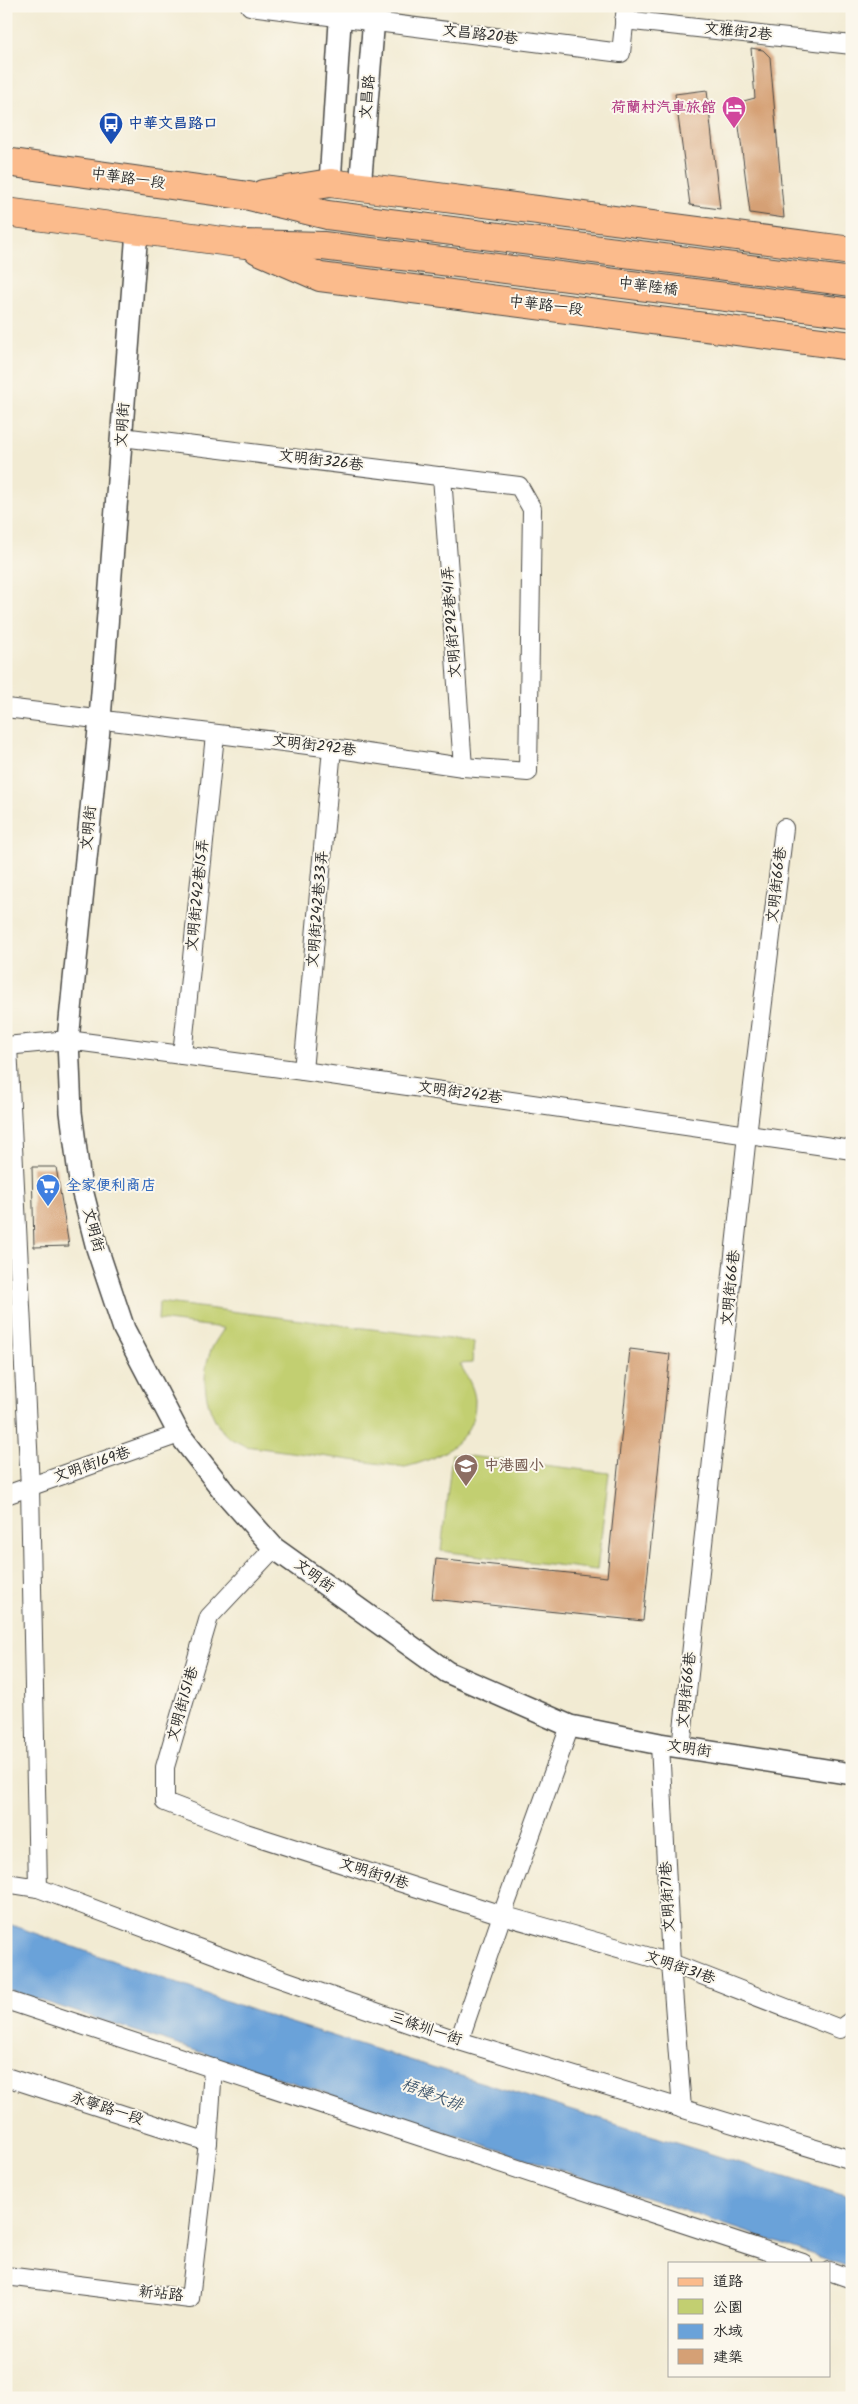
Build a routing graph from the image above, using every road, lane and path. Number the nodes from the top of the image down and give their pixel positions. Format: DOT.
graph roads {
  1 [pos="250,6"];
  2 [pos="340,13"];
  3 [pos="625,13"];
  4 [pos="375,14"];
  5 [pos="852,45"];
  6 [pos="6,162"];
  7 [pos="330,184"];
  8 [pos="360,188"];
  9 [pos="249,196"];
  10 [pos="6,212"];
  11 [pos="447,230"];
  12 [pos="137,231"];
  13 [pos="245,244"];
  14 [pos="852,251"];
  15 [pos="444,262"];
  16 [pos="852,282"];
  17 [pos="852,313"];
  18 [pos="852,346"];
  19 [pos="122,437"];
  20 [pos="442,476"];
  21 [pos="6,708"];
  22 [pos="100,719"];
  23 [pos="215,735"];
  24 [pos="332,748"];
  25 [pos="463,767"];
  26 [pos="528,772"];
  27 [pos="784,828"];
  28 [pos="68,1040"];
  29 [pos="7,1046"];
  30 [pos="182,1055"];
  31 [pos="303,1071"];
  32 [pos="747,1135"];
  33 [pos="852,1150"];
  34 [pos="179,1434"];
  35 [pos="30,1487"];
  36 [pos="6,1495"];
  37 [pos="274,1548"];
  38 [pos="570,1726"];
  39 [pos="660,1744"];
  40 [pos="681,1748"];
  41 [pos="852,1774"];
  42 [pos="246,1834"];
  43 [pos="6,1883"];
  44 [pos="38,1888"];
  45 [pos="502,1915"];
  46 [pos="671,1964"];
  47 [pos="6,2000"];
  48 [pos="852,2020"];
  49 [pos="459,2041"];
  50 [pos="213,2068"];
  51 [pos="6,2077"];
  52 [pos="682,2109"];
  53 [pos="208,2142"];
  54 [pos="852,2160"];
  55 [pos="800,2262"];
  56 [pos="830,2271"];
  57 [pos="6,2276"];
  58 [pos="852,2279"];
  1 -- 2 [label="street, 文昌路20巷"];
  2 -- 4 [label="street, 文昌路20巷"];
  2 -- 7 [label="street"];
  3 -- 4 [label="street, 文昌路20巷"];
  3 -- 5 [label="street, 文雅街2巷"];
  4 -- 8 [label="street, 文昌路"];
  6 -- 9 [label="main road, 中華路一段"];
  7 -- 8 [label="main road, 中華路一段"];
  7 -- 9 [label="main road, 中華路一段"];
  8 -- 14 [label="main road, 中華路一段"];
  9 -- 11 [label="main road, 中華路一段"];
  10 -- 12 [label="main road, 中華路一段"];
  11 -- 16 [label="main road, 中華陸橋"];
  12 -- 13 [label="main road, 中華路一段"];
  12 -- 19 [label="street, 文明街"];
  13 -- 15 [label="main road, 中華路一段"];
  13 -- 18 [label="main road, 中華路一段"];
  15 -- 17 [label="main road, 中華陸橋"];
  19 -- 20 [label="street, 文明街326巷"];
  19 -- 22 [label="street, 文明街"];
  20 -- 25 [label="street, 文明街292巷41弄"];
  20 -- 26 [label="street, 文明街326巷"];
  21 -- 22 [label="street, 文明街292巷"];
  22 -- 23 [label="street, 文明街292巷"];
  22 -- 28 [label="street, 文明街"];
  23 -- 24 [label="street, 文明街292巷"];
  23 -- 30 [label="street, 文明街242巷15弄"];
  24 -- 25 [label="street, 文明街292巷"];
  24 -- 31 [label="street, 文明街242巷33弄"];
  25 -- 26 [label="street, 文明街292巷"];
  27 -- 32 [label="street, 文明街66巷"];
  28 -- 29 [label="street, 文明街242巷"];
  28 -- 30 [label="street, 文明街242巷"];
  28 -- 34 [label="street, 文明街"];
  29 -- 35 [label="street"];
  30 -- 31 [label="street, 文明街242巷"];
  31 -- 32 [label="street, 文明街242巷"];
  32 -- 33 [label="street, 文明街242巷"];
  32 -- 40 [label="street, 文明街66巷"];
  34 -- 35 [label="street, 文明街169巷"];
  34 -- 37 [label="street, 文明街"];
  35 -- 36 [label="street, 文明街169巷"];
  35 -- 44 [label="street"];
  37 -- 38 [label="street, 文明街"];
  37 -- 42 [label="street, 文明街151巷"];
  38 -- 39 [label="street, 文明街"];
  38 -- 45 [label="street"];
  39 -- 40 [label="street, 文明街"];
  39 -- 46 [label="street, 文明街71巷"];
  40 -- 41 [label="street, 文明街"];
  42 -- 45 [label="street, 文明街91巷"];
  43 -- 44 [label="street, 三條圳一街"];
  44 -- 49 [label="street, 三條圳一街"];
  45 -- 46 [label="street, 文明街31巷"];
  45 -- 49 [label="street"];
  46 -- 48 [label="street, 文明街31巷"];
  46 -- 52 [label="street, 文明街71巷"];
  47 -- 50 [label="street"];
  49 -- 52 [label="street, 三條圳一街"];
  50 -- 53 [label="street"];
  50 -- 55 [label="street"];
  51 -- 53 [label="street, 永寧路一段"];
  52 -- 54 [label="street, 三條圳一街"];
  53 -- 57 [label="street, 新站路"];
  56 -- 58 [label="street"];
}
